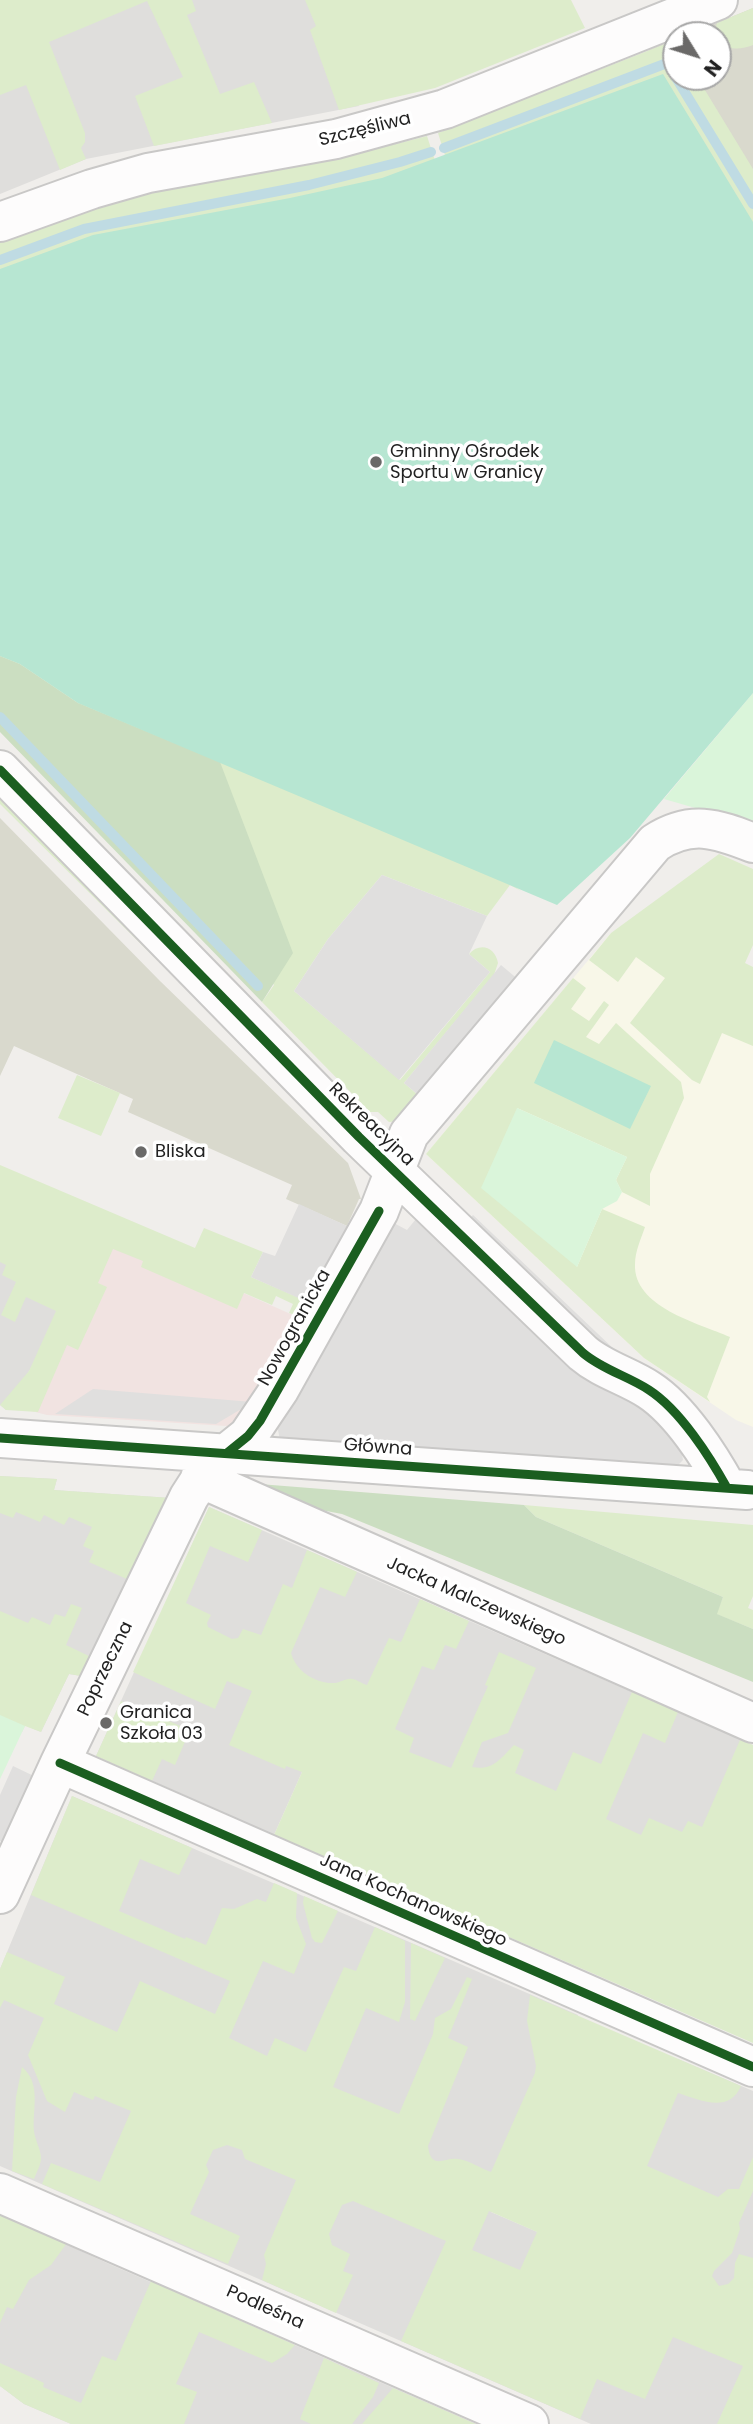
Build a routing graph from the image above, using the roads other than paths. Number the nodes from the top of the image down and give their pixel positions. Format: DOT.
graph roads {
  1 [pos="718,0"];
  2 [pos="0,222"];
  3 [pos="0,770"];
  4 [pos="745,840"];
  5 [pos="394,1170"];
  6 [pos="0,1438"];
  7 [pos="213,1466"];
  8 [pos="740,1489"];
  9 [pos="753,1723"];
  10 [pos="60,1763"];
  11 [pos="0,1894"];
  12 [pos="753,2067"];
  13 [pos="0,2193"];
  14 [pos="529,2424"];
  1 -- 2 [label="street, Szczęśliwa"];
  3 -- 5 [label="street, Rekreacyjna"];
  4 -- 5 [label="street, Nowogranicka"];
  5 -- 7 [label="street, Nowogranicka"];
  5 -- 8 [label="street, Rekreacyjna"];
  6 -- 7 [label="street, Główna"];
  7 -- 8 [label="street, Główna"];
  7 -- 9 [label="street, Jacka Malczewskiego"];
  7 -- 10 [label="street, Poprzeczna"];
  10 -- 11 [label="street, Poprzeczna"];
  10 -- 12 [label="street, Jana Kochanowskiego"];
  13 -- 14 [label="street, Podleśna"];
}
